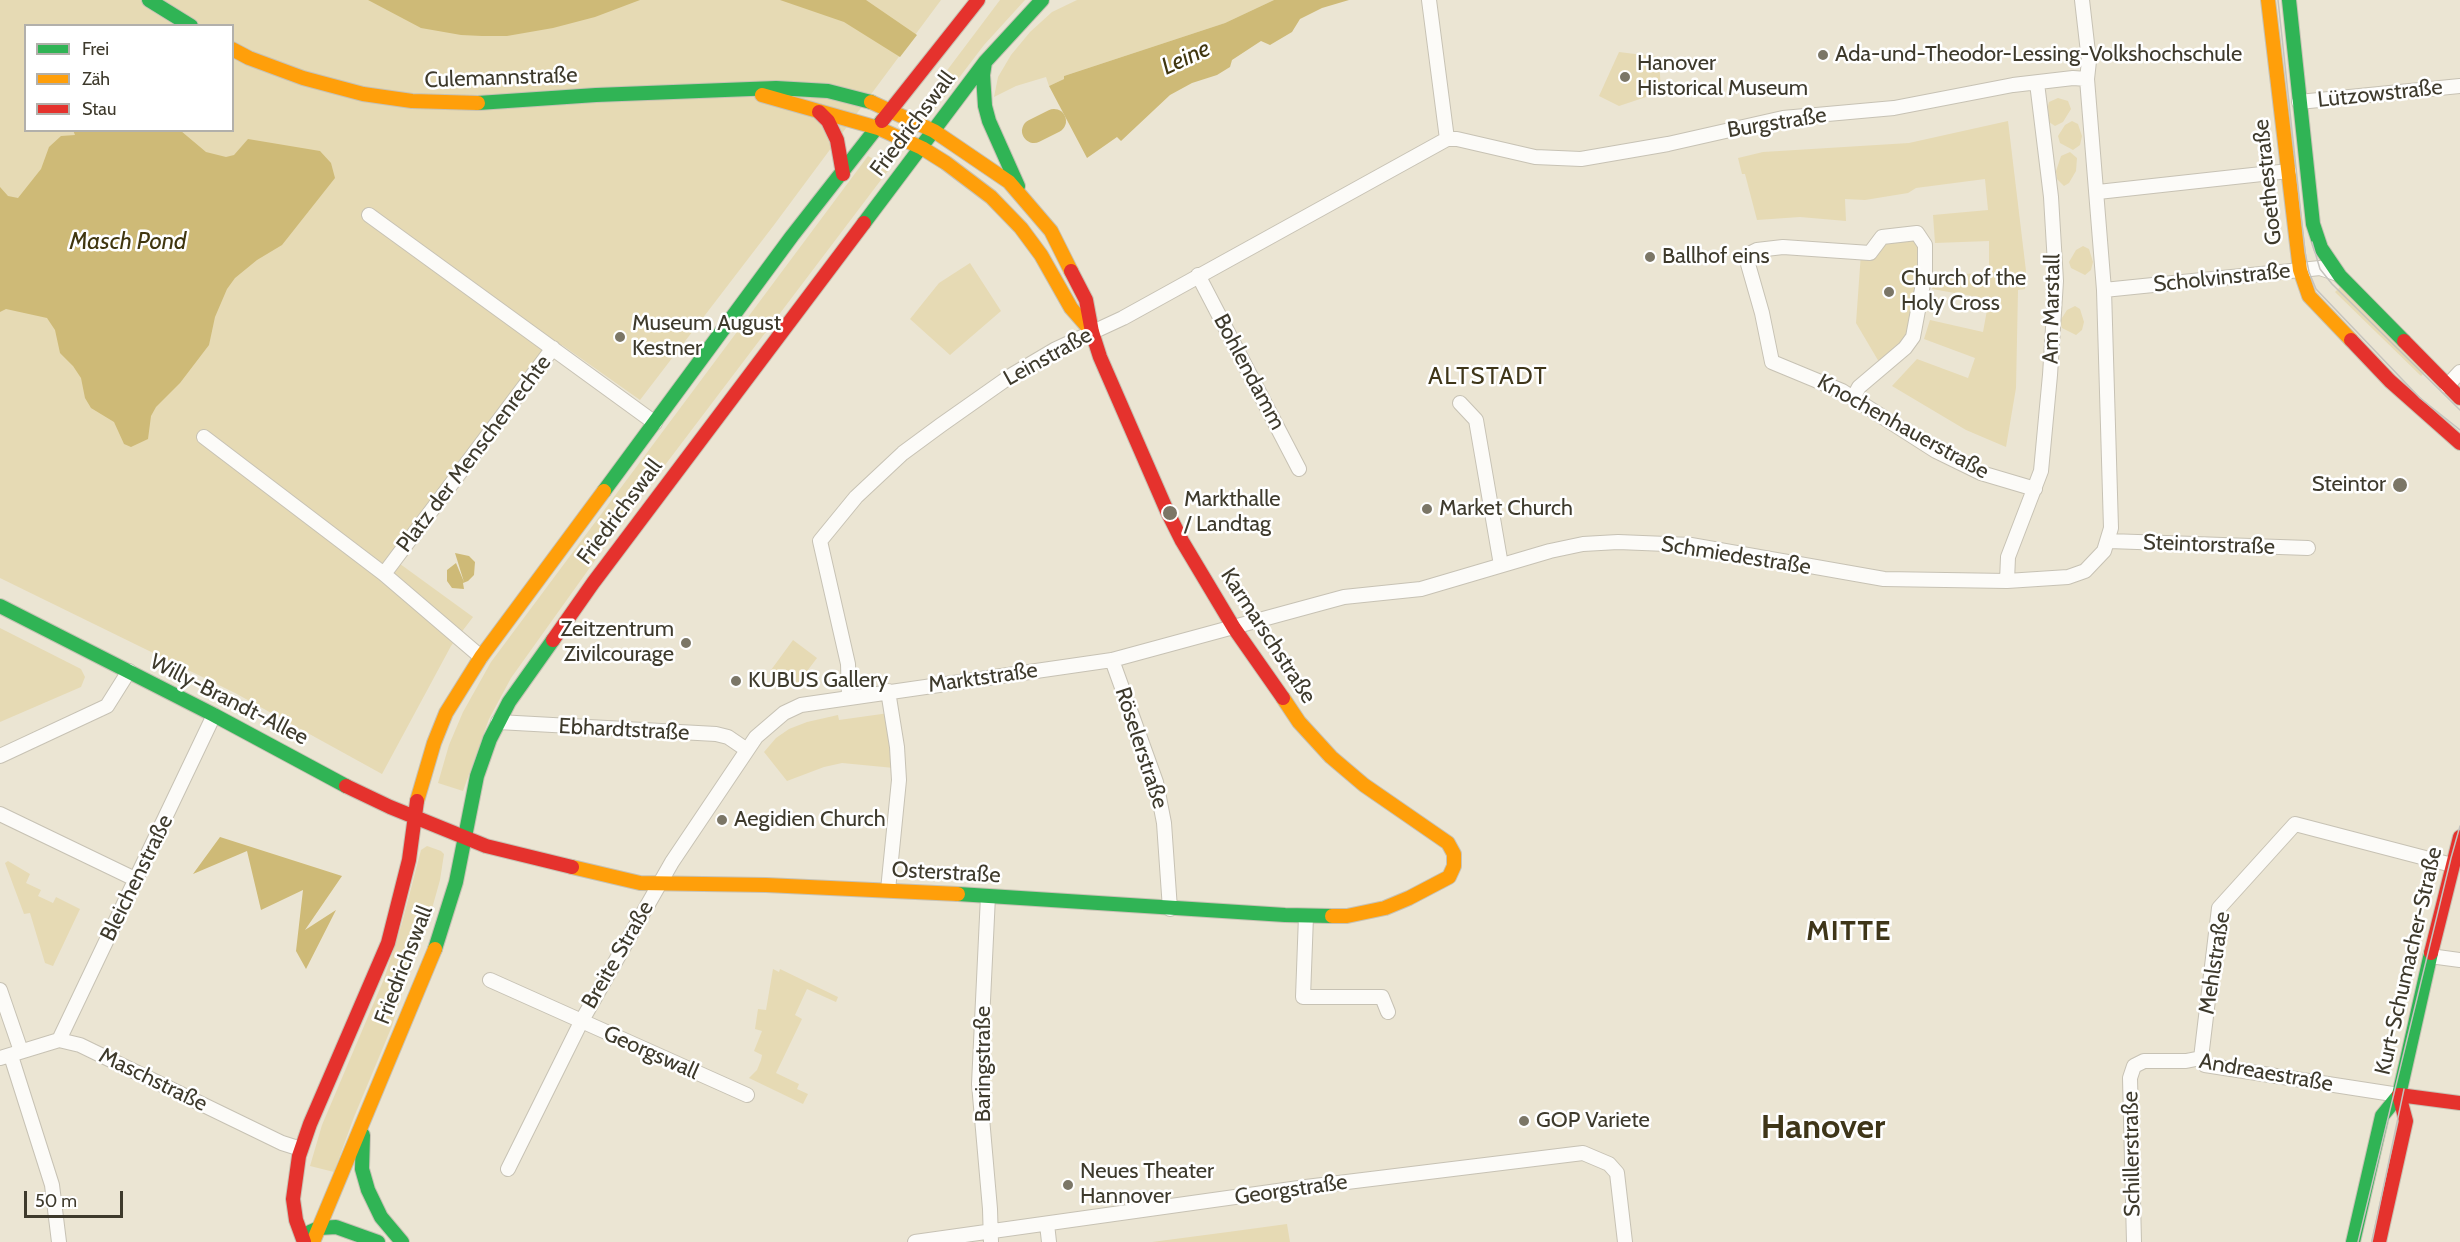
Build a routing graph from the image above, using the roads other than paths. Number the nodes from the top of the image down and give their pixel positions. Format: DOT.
graph roads {
  1 [pos="149,0"];
  2 [pos="978,0"];
  3 [pos="1042,0"];
  4 [pos="1429,0"];
  5 [pos="2082,0"];
  6 [pos="2268,0"];
  7 [pos="2289,0"];
  8 [pos="187,24"];
  9 [pos="234,50"];
  10 [pos="986,62"];
  11 [pos="2087,79"];
  12 [pos="2037,82"];
  13 [pos="2460,86"];
  14 [pos="744,90"];
  15 [pos="2299,102"];
  16 [pos="892,110"];
  17 [pos="819,112"];
  18 [pos="878,128"];
  19 [pos="934,131"];
  20 [pos="1447,140"];
  21 [pos="922,148"];
  22 [pos="2307,169"];
  23 [pos="2289,171"];
  24 [pos="843,174"];
  25 [pos="2098,192"];
  26 [pos="1024,199"];
  27 [pos="369,215"];
  28 [pos="2300,270"];
  29 [pos="1198,275"];
  30 [pos="2339,275"];
  31 [pos="2104,290"];
  32 [pos="1092,332"];
  33 [pos="553,348"];
  34 [pos="2460,372"];
  35 [pos="2447,386"];
  36 [pos="1853,398"];
  37 [pos="2460,398"];
  38 [pos="1460,403"];
  39 [pos="654,423"];
  40 [pos="204,437"];
  41 [pos="2460,443"];
  42 [pos="1299,469"];
  43 [pos="2035,489"];
  44 [pos="2109,541"];
  45 [pos="2308,548"];
  46 [pos="1501,565"];
  47 [pos="384,574"];
  48 [pos="2007,580"];
  49 [pos="0,606"];
  50 [pos="1234,628"];
  51 [pos="482,657"];
  52 [pos="1112,660"];
  53 [pos="129,671"];
  54 [pos="888,691"];
  55 [pos="849,697"];
  56 [pos="214,715"];
  57 [pos="498,722"];
  58 [pos="747,750"];
  59 [pos="0,756"];
  60 [pos="0,814"];
  61 [pos="415,817"];
  62 [pos="440,828"];
  63 [pos="2460,837"];
  64 [pos="465,838"];
  65 [pos="2452,865"];
  66 [pos="1449,877"];
  67 [pos="136,880"];
  68 [pos="658,885"];
  69 [pos="888,890"];
  70 [pos="988,896"];
  71 [pos="1170,909"];
  72 [pos="1306,916"];
  73 [pos="2430,956"];
  74 [pos="2460,960"];
  75 [pos="489,981"];
  76 [pos="0,990"];
  77 [pos="1388,1012"];
  78 [pos="580,1022"];
  79 [pos="59,1040"];
  80 [pos="11,1055"];
  81 [pos="2201,1058"];
  82 [pos="2134,1066"];
  83 [pos="747,1095"];
  84 [pos="2399,1095"];
  85 [pos="2460,1103"];
  86 [pos="365,1120"];
  87 [pos="301,1149"];
  88 [pos="508,1169"];
  89 [pos="1047,1224"];
  90 [pos="319,1228"];
  91 [pos="991,1237"];
  92 [pos="302,1240"];
  93 [pos="59,1242"];
  94 [pos="378,1242"];
  95 [pos="402,1242"];
  96 [pos="915,1242"];
  97 [pos="1049,1242"];
  98 [pos="1625,1242"];
  99 [pos="2134,1242"];
  100 [pos="2353,1242"];
  101 [pos="2379,1242"];
  1 -- 8 [label="street"];
  2 -- 16 [label="street, Friedrichswall"];
  3 -- 10 [label="street, Friedrichswall"];
  4 -- 20 [label="street"];
  5 -- 11 [label="street"];
  6 -- 23 [label="street, Goethestraße"];
  7 -- 15 [label="street, Goethestraße"];
  9 -- 14 [label="street, Culemannstraße"];
  10 -- 19 [label="street, Friedrichswall"];
  10 -- 26 [label="street"];
  11 -- 12 [label="street"];
  11 -- 25 [label="street"];
  12 -- 20 [label="street, Burgstraße"];
  12 -- 43 [label="street, Am Marstall"];
  13 -- 15 [label="street, Lützowstraße"];
  14 -- 16 [label="street, Culemannstraße"];
  14 -- 17 [label="street, Culemannstraße"];
  15 -- 22 [label="street, Goethestraße"];
  16 -- 18 [label="street, Friedrichswall"];
  16 -- 19 [label="street, Karmarschstraße"];
  17 -- 18 [label="street, Culemannstraße"];
  17 -- 24 [label="street"];
  18 -- 21 [label="street, Culemannstraße"];
  18 -- 24 [label="street, Friedrichswall"];
  19 -- 21 [label="street, Friedrichswall"];
  19 -- 26 [label="street, Karmarschstraße"];
  20 -- 29 [label="street, Leinstraße"];
  21 -- 32 [label="street, Karmarschstraße"];
  21 -- 57 [label="street, Friedrichswall"];
  22 -- 23 [label="street"];
  22 -- 30 [label="street, Goethestraße"];
  23 -- 25 [label="street"];
  23 -- 28 [label="street, Goethestraße"];
  24 -- 39 [label="street, Friedrichswall"];
  25 -- 31 [label="street"];
  26 -- 32 [label="street, Karmarschstraße"];
  27 -- 33 [label="street, Platz der Menschenrechte"];
  28 -- 30 [label="street, Scholvinstraße"];
  28 -- 31 [label="street, Scholvinstraße"];
  28 -- 41 [label="street, Goethestraße"];
  29 -- 32 [label="street, Leinstraße"];
  29 -- 42 [label="street, Bohlendamm"];
  30 -- 35 [label="street, Goethestraße"];
  31 -- 44 [label="street"];
  32 -- 50 [label="street, Karmarschstraße"];
  32 -- 55 [label="street, Leinstraße"];
  33 -- 39 [label="street, Platz der Menschenrechte"];
  33 -- 47 [label="street, Platz der Menschenrechte"];
  34 -- 35 [label="street"];
  35 -- 37 [label="street, Goethestraße"];
  36 -- 36 [label="street, Knochenhauerstraße"];
  36 -- 43 [label="street, Knochenhauerstraße"];
  38 -- 46 [label="street"];
  39 -- 51 [label="street, Friedrichswall"];
  40 -- 47 [label="street, Platz der Menschenrechte"];
  43 -- 48 [label="street, Am Marstall"];
  44 -- 45 [label="street, Steintorstraße"];
  44 -- 48 [label="street, Schmiedestraße"];
  46 -- 48 [label="street, Schmiedestraße"];
  46 -- 50 [label="street, Schmiedestraße"];
  47 -- 51 [label="street, Platz der Menschenrechte"];
  49 -- 53 [label="street, Willy-Brandt-Allee"];
  50 -- 52 [label="street, Marktstraße"];
  50 -- 66 [label="street, Karmarschstraße"];
  51 -- 61 [label="street, Friedrichswall"];
  52 -- 54 [label="street, Marktstraße"];
  52 -- 71 [label="street, Röselerstraße"];
  53 -- 56 [label="street, Willy-Brandt-Allee"];
  53 -- 59 [label="street"];
  54 -- 55 [label="street, Marktstraße"];
  54 -- 69 [label="street"];
  55 -- 58 [label="street, Marktstraße"];
  56 -- 61 [label="street, Willy-Brandt-Allee"];
  56 -- 67 [label="street, Bleichenstraße"];
  57 -- 58 [label="street, Ebhardtstraße"];
  57 -- 64 [label="street, Friedrichswall"];
  58 -- 68 [label="street, Breite Straße"];
  60 -- 67 [label="street"];
  61 -- 62 [label="street, Willy-Brandt-Allee"];
  61 -- 87 [label="street, Friedrichswall"];
  62 -- 64 [label="street, Osterstraße"];
  63 -- 65 [label="street, Kurt-Schumacher-Straße"];
  64 -- 68 [label="street, Osterstraße"];
  64 -- 86 [label="street, Friedrichswall"];
  65 -- 73 [label="street, Kurt-Schumacher-Straße"];
  65 -- 81 [label="street, Mehlstraße"];
  66 -- 72 [label="street, Osterstraße"];
  67 -- 79 [label="street, Bleichenstraße"];
  68 -- 69 [label="street, Osterstraße"];
  68 -- 78 [label="street, Breite Straße"];
  69 -- 70 [label="street, Osterstraße"];
  70 -- 71 [label="street, Osterstraße"];
  70 -- 91 [label="street, Baringstraße"];
  71 -- 72 [label="street, Osterstraße"];
  72 -- 77 [label="street"];
  73 -- 74 [label="street"];
  73 -- 84 [label="street, Kurt-Schumacher-Straße"];
  75 -- 78 [label="street, Georgswall"];
  76 -- 80 [label="street"];
  78 -- 83 [label="street, Georgswall"];
  78 -- 88 [label="street, Breite Straße"];
  79 -- 80 [label="street"];
  79 -- 87 [label="street, Maschstraße"];
  80 -- 93 [label="street"];
  81 -- 82 [label="street, Andreaestraße"];
  81 -- 84 [label="street, Andreaestraße"];
  82 -- 99 [label="street, Schillerstraße"];
  84 -- 85 [label="street"];
  84 -- 100 [label="street, Kurt-Schumacher-Straße"];
  84 -- 101 [label="street, Kurt-Schumacher-Straße"];
  86 -- 90 [label="street, Friedrichswall"];
  86 -- 95 [label="street"];
  87 -- 92 [label="street, Friedrichswall"];
  89 -- 91 [label="street, Georgstraße"];
  89 -- 97 [label="street"];
  89 -- 98 [label="street, Georgstraße"];
  90 -- 92 [label="street, Friedrichswall"];
  90 -- 94 [label="street"];
  91 -- 96 [label="street, Georgstraße"];
}
